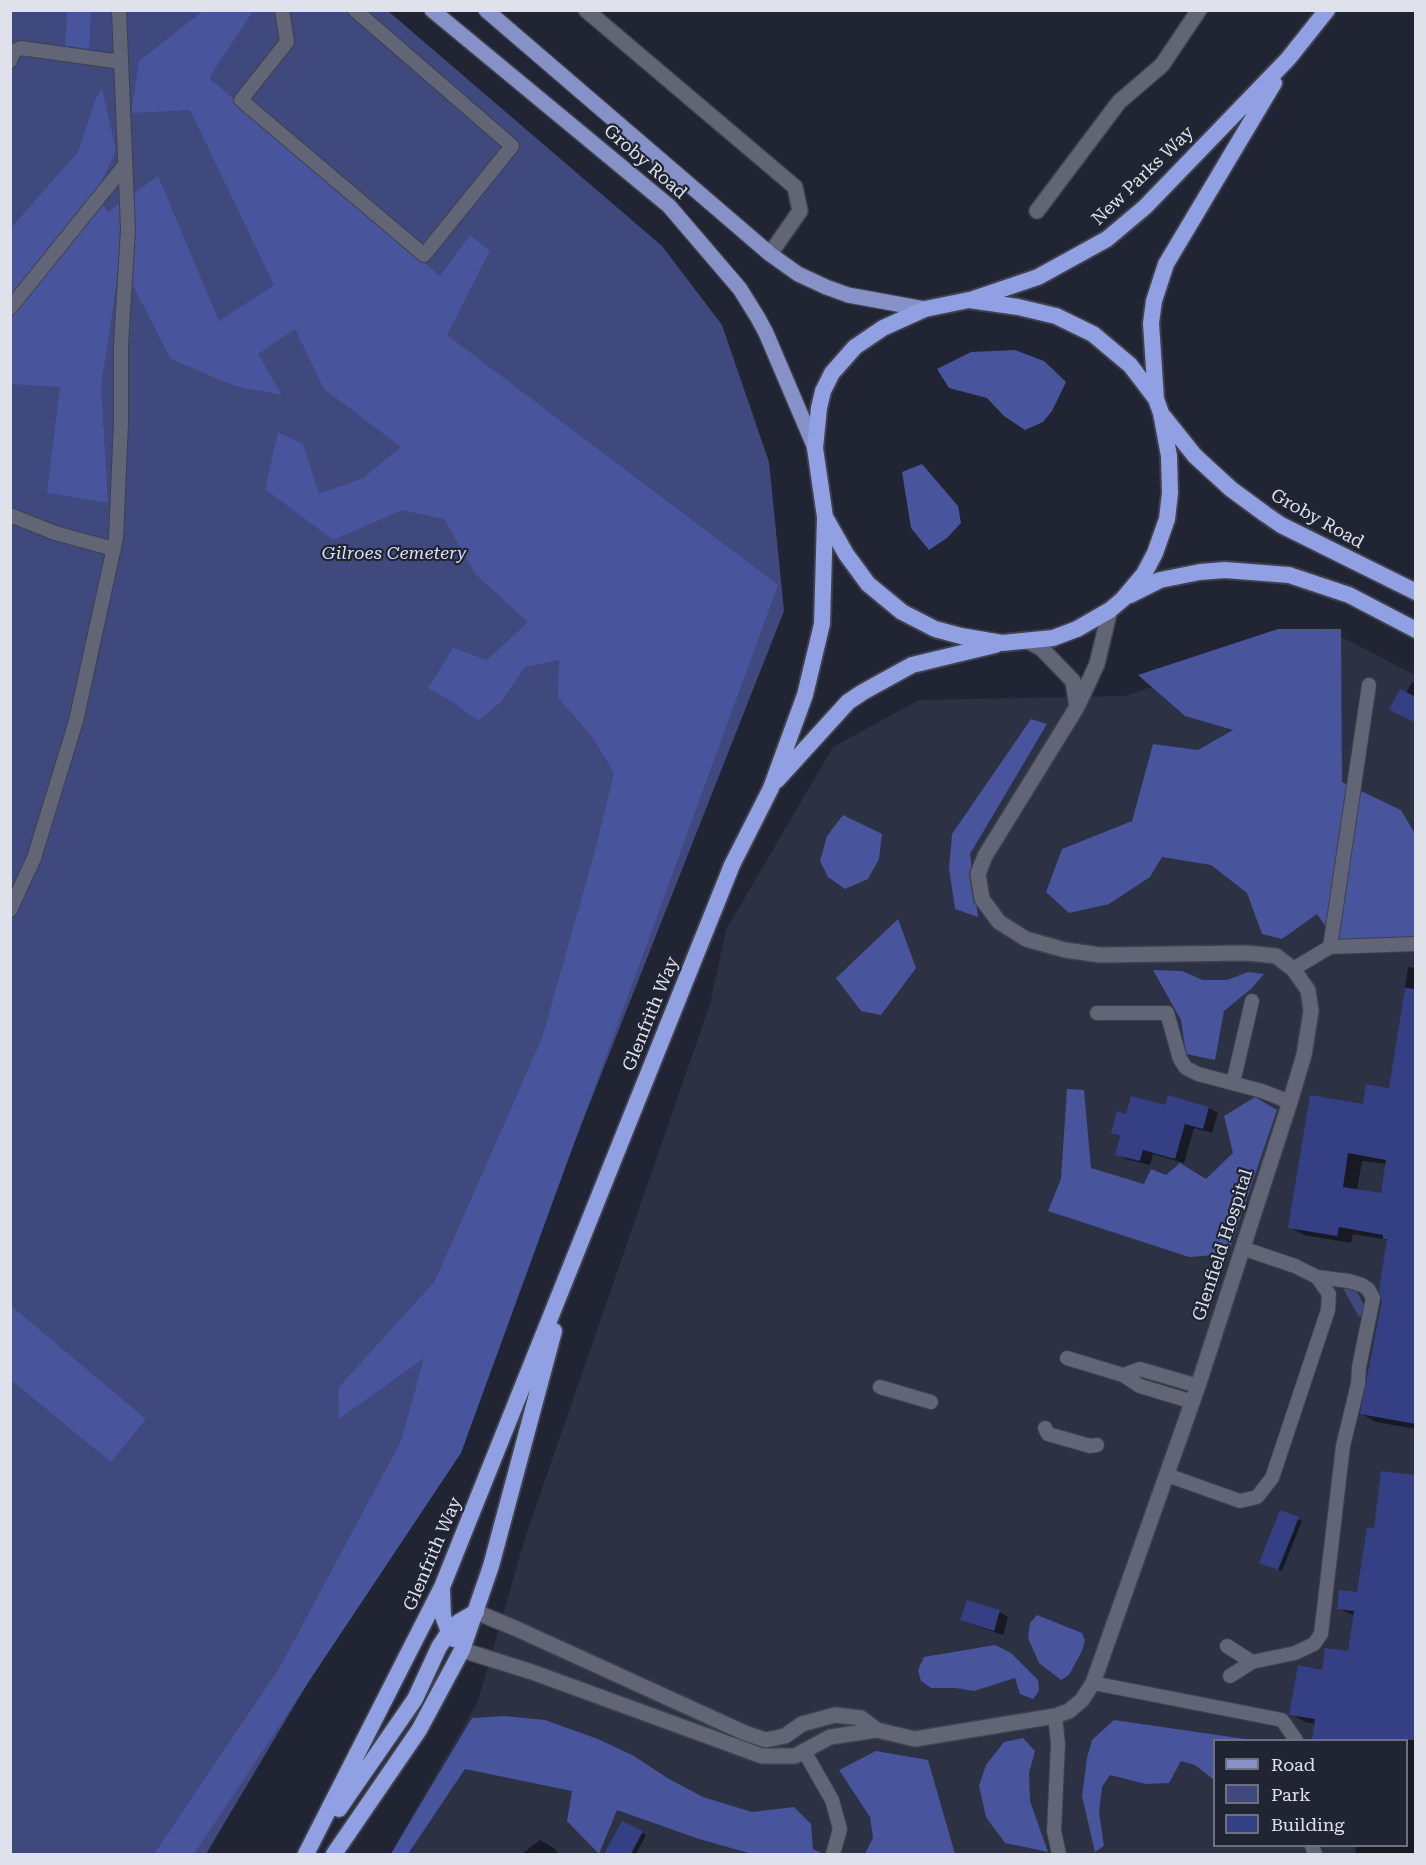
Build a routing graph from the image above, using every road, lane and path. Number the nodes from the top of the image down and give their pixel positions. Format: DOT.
graph roads {
  1 [pos="119,10"];
  2 [pos="282,10"];
  3 [pos="355,10"];
  4 [pos="432,10"];
  5 [pos="486,10"];
  6 [pos="586,10"];
  7 [pos="1199,10"];
  8 [pos="1327,10"];
  9 [pos="1288,59"];
  10 [pos="10,61"];
  11 [pos="121,62"];
  12 [pos="125,165"];
  13 [pos="1037,211"];
  14 [pos="770,254"];
  15 [pos="969,300"];
  16 [pos="10,308"];
  17 [pos="925,309"];
  18 [pos="1159,406"];
  19 [pos="815,448"];
  20 [pos="10,515"];
  21 [pos="825,517"];
  22 [pos="114,549"];
  23 [pos="1416,592"];
  24 [pos="1123,599"];
  25 [pos="1110,610"];
  26 [pos="1416,630"];
  27 [pos="1028,642"];
  28 [pos="1002,643"];
  29 [pos="1369,685"];
  30 [pos="1077,707"];
  31 [pos="771,788"];
  32 [pos="10,910"];
  33 [pos="1416,944"];
  34 [pos="1330,947"];
  35 [pos="1293,969"];
  36 [pos="1252,1001"];
  37 [pos="1097,1013"];
  38 [pos="1233,1083"];
  39 [pos="1290,1102"];
  40 [pos="1242,1248"];
  41 [pos="574,1258"];
  42 [pos="1317,1277"];
  43 [pos="1066,1358"];
  44 [pos="1124,1376"];
  45 [pos="1198,1386"];
  46 [pos="880,1387"];
  47 [pos="931,1402"];
  48 [pos="1193,1402"];
  49 [pos="1045,1428"];
  50 [pos="1097,1445"];
  51 [pos="1167,1475"];
  52 [pos="442,1587"];
  53 [pos="476,1612"];
  54 [pos="449,1632"];
  55 [pos="1227,1646"];
  56 [pos="462,1650"];
  57 [pos="1252,1662"];
  58 [pos="1230,1676"];
  59 [pos="1093,1683"];
  60 [pos="1055,1716"];
  61 [pos="877,1730"];
  62 [pos="1295,1739"];
  63 [pos="804,1751"];
  64 [pos="307,1854"];
  65 [pos="334,1854"];
  66 [pos="833,1854"];
  67 [pos="1059,1854"];
  1 -- 11 [label="lane"];
  2 -- 3 [label="lane"];
  4 -- 19 [label="main road, Groby Road"];
  5 -- 14 [label="main road, Groby Road"];
  6 -- 14 [label="street"];
  7 -- 13 [label="street"];
  8 -- 9 [label="highway, New Parks Way"];
  9 -- 15 [label="highway, New Parks Way"];
  9 -- 18 [label="highway, New Parks Way"];
  10 -- 11 [label="lane"];
  11 -- 12 [label="lane"];
  12 -- 16 [label="lane"];
  12 -- 22 [label="lane"];
  14 -- 17 [label="main road, Groby Road"];
  15 -- 17 [label="highway"];
  15 -- 18 [label="highway, Groby Road"];
  17 -- 19 [label="highway"];
  18 -- 23 [label="highway, Groby Road"];
  18 -- 24 [label="highway, New Parks Way"];
  19 -- 21 [label="highway"];
  20 -- 22 [label="lane"];
  21 -- 28 [label="highway"];
  21 -- 31 [label="highway, Glenfrith Way"];
  22 -- 32 [label="lane"];
  24 -- 25 [label="highway"];
  24 -- 26 [label="highway"];
  25 -- 27 [label="highway"];
  25 -- 30 [label="street"];
  27 -- 28 [label="highway"];
  27 -- 30 [label="street"];
  28 -- 31 [label="highway, Glenfrith Way"];
  29 -- 34 [label="lane"];
  30 -- 35 [label="street"];
  31 -- 41 [label="highway, Glenfrith Way"];
  33 -- 34 [label="lane"];
  34 -- 35 [label="lane"];
  35 -- 39 [label="street, Glenfield Hospital"];
  36 -- 38 [label="lane"];
  37 -- 38 [label="lane"];
  38 -- 39 [label="lane"];
  39 -- 40 [label="street, Glenfield Hospital"];
  40 -- 42 [label="lane"];
  40 -- 45 [label="street, Glenfield Hospital"];
  41 -- 52 [label="highway, Glenfrith Way"];
  41 -- 53 [label="highway, Glenfrith Way"];
  42 -- 51 [label="lane"];
  42 -- 57 [label="lane"];
  43 -- 44 [label="lane"];
  44 -- 45 [label="lane"];
  44 -- 48 [label="lane"];
  45 -- 48 [label="street, Glenfield Hospital"];
  46 -- 47 [label="lane"];
  48 -- 51 [label="street, Glenfield Hospital"];
  49 -- 50 [label="lane"];
  51 -- 59 [label="street, Glenfield Hospital"];
  52 -- 54 [label="highway"];
  52 -- 64 [label="highway, Glenfrith Way"];
  53 -- 54 [label="highway"];
  53 -- 56 [label="highway, Glenfrith Way"];
  53 -- 61 [label="street"];
  54 -- 56 [label="highway"];
  54 -- 64 [label="highway"];
  55 -- 57 [label="lane"];
  56 -- 63 [label="street"];
  56 -- 65 [label="highway, Glenfrith Way"];
  57 -- 58 [label="lane"];
  59 -- 60 [label="street, Glenfield Hospital"];
  59 -- 62 [label="lane"];
  60 -- 61 [label="street"];
  60 -- 67 [label="lane"];
  61 -- 63 [label="street"];
  63 -- 66 [label="lane"];
}
